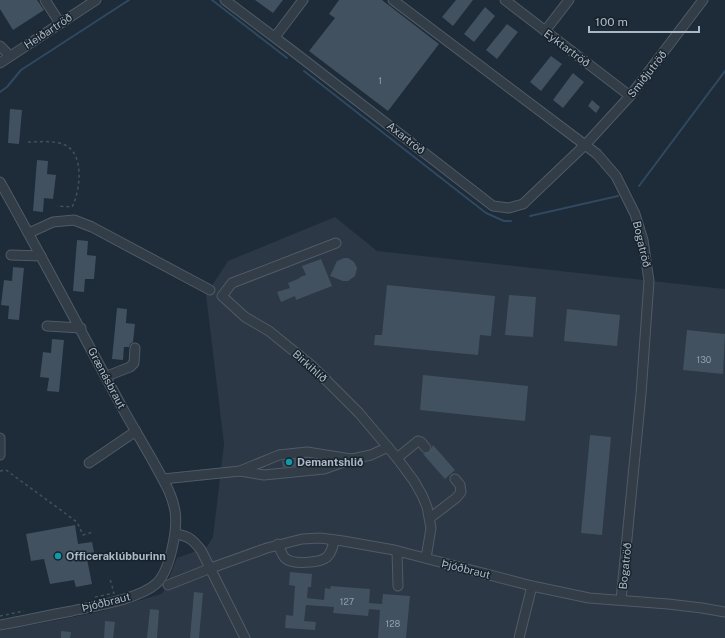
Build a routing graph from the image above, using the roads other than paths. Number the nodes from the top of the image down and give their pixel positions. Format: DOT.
graph roads {
  1 [pos="45,0"];
  2 [pos="96,0"];
  3 [pos="225,0"];
  4 [pos="303,0"];
  5 [pos="394,0"];
  6 [pos="504,0"];
  7 [pos="570,0"];
  8 [pos="703,0"];
  9 [pos="60,23"];
  10 [pos="546,31"];
  11 [pos="275,37"];
  12 [pos="0,46"];
  13 [pos="10,56"];
  14 [pos="0,63"];
  15 [pos="630,96"];
  16 [pos="586,144"];
  17 [pos="0,182"];
  18 [pos="29,233"];
  19 [pos="336,243"];
  20 [pos="11,255"];
  21 [pos="41,256"];
  22 [pos="210,290"];
  23 [pos="47,326"];
  24 [pos="81,328"];
  25 [pos="135,348"];
  26 [pos="107,376"];
  27 [pos="136,431"];
  28 [pos="0,438"];
  29 [pos="388,447"];
  30 [pos="426,448"];
  31 [pos="0,455"];
  32 [pos="396,458"];
  33 [pos="352,459"];
  34 [pos="89,463"];
  35 [pos="240,471"];
  36 [pos="163,479"];
  37 [pos="456,479"];
  38 [pos="430,518"];
  39 [pos="176,534"];
  40 [pos="334,540"];
  41 [pos="278,544"];
  42 [pos="397,551"];
  43 [pos="426,558"];
  44 [pos="210,568"];
  45 [pos="168,585"];
  46 [pos="398,586"];
  47 [pos="532,586"];
  48 [pos="621,600"];
  49 [pos="725,612"];
  50 [pos="0,625"];
  51 [pos="244,638"];
  52 [pos="519,638"];
  1 -- 9 [label="street"];
  2 -- 9 [label="street, Heiðartröð"];
  3 -- 11 [label="street, Axartröð"];
  4 -- 11 [label="street"];
  5 -- 16 [label="street, Bogatröð"];
  6 -- 10 [label="street, Eyktartröð"];
  7 -- 10 [label="street"];
  8 -- 15 [label="street, Smiðjutröð"];
  9 -- 13 [label="street, Heiðartröð"];
  10 -- 15 [label="street, Eyktartröð"];
  11 -- 16 [label="street, Axartröð"];
  12 -- 13 [label="street"];
  13 -- 14 [label="street, Heiðartröð"];
  15 -- 16 [label="street, Smiðjutröð"];
  16 -- 48 [label="street, Bogatröð"];
  17 -- 18 [label="street, Grænásbraut"];
  18 -- 21 [label="street, Grænásbraut"];
  18 -- 22 [label="street"];
  19 -- 29 [label="street, Birkihlíð"];
  20 -- 21 [label="street"];
  21 -- 24 [label="street, Grænásbraut"];
  23 -- 24 [label="street"];
  24 -- 26 [label="street, Grænásbraut"];
  25 -- 26 [label="street"];
  26 -- 27 [label="street, Grænásbraut"];
  27 -- 34 [label="street"];
  27 -- 36 [label="street, Grænásbraut"];
  28 -- 31 [label="street"];
  29 -- 32 [label="street, Birkihlíð"];
  29 -- 33 [label="street"];
  30 -- 32 [label="street"];
  32 -- 38 [label="street, Birkihlíð"];
  33 -- 35 [label="street"];
  33 -- 35 [label="street"];
  35 -- 36 [label="street"];
  36 -- 39 [label="street, Grænásbraut"];
  37 -- 38 [label="street"];
  38 -- 43 [label="street, Birkihlíð"];
  39 -- 44 [label="street"];
  39 -- 50 [label="street, Þjóðbraut"];
  40 -- 41 [label="street, Þjóðbraut"];
  40 -- 41 [label="street"];
  40 -- 42 [label="street, Þjóðbraut"];
  41 -- 44 [label="street, Þjóðbraut"];
  42 -- 43 [label="street, Þjóðbraut"];
  42 -- 46 [label="street"];
  43 -- 47 [label="street, Þjóðbraut"];
  44 -- 45 [label="street"];
  44 -- 51 [label="street"];
  47 -- 48 [label="street, Þjóðbraut"];
  47 -- 52 [label="street"];
  48 -- 49 [label="street, Þjóðbraut"];
}
